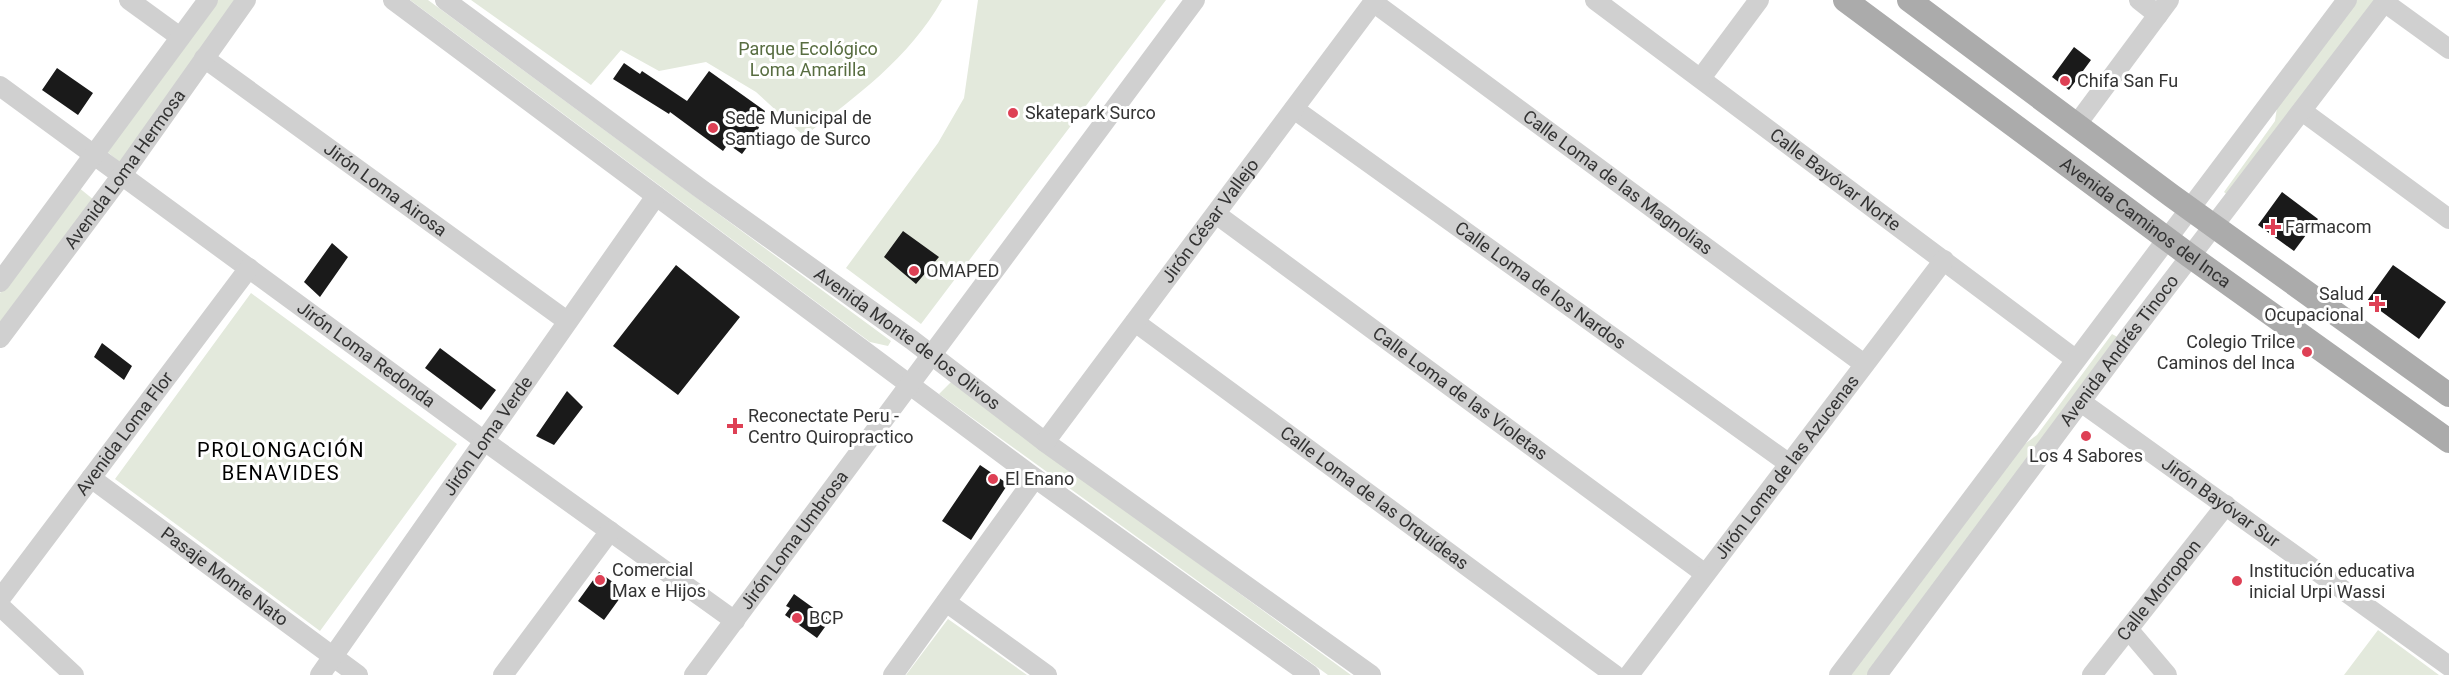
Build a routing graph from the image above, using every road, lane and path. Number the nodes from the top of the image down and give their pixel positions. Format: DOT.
graph roads {
  1 [pos="129,0"];
  2 [pos="208,0"];
  3 [pos="246,0"];
  4 [pos="393,0"];
  5 [pos="445,0"];
  6 [pos="1195,0"];
  7 [pos="1595,0"];
  8 [pos="1759,0"];
  9 [pos="1845,0"];
  10 [pos="1909,0"];
  11 [pos="2139,0"];
  12 [pos="2347,0"];
  13 [pos="1374,1"];
  14 [pos="2385,1"];
  15 [pos="2164,7"];
  16 [pos="180,37"];
  17 [pos="2449,49"];
  18 [pos="204,58"];
  19 [pos="1701,78"];
  20 [pos="0,86"];
  21 [pos="1293,109"];
  22 [pos="2302,111"];
  23 [pos="2077,124"];
  24 [pos="95,154"];
  25 [pos="122,175"];
  26 [pos="656,196"];
  27 [pos="2189,208"];
  28 [pos="1215,214"];
  29 [pos="2449,219"];
  30 [pos="2213,226"];
  31 [pos="2167,238"];
  32 [pos="2190,256"];
  33 [pos="1944,260"];
  34 [pos="249,268"];
  35 [pos="0,282"];
  36 [pos="567,321"];
  37 [pos="1135,322"];
  38 [pos="0,338"];
  39 [pos="932,356"];
  40 [pos="2075,359"];
  41 [pos="1864,364"];
  42 [pos="910,385"];
  43 [pos="2449,395"];
  44 [pos="2081,402"];
  45 [pos="483,440"];
  46 [pos="2449,441"];
  47 [pos="1045,442"];
  48 [pos="1788,463"];
  49 [pos="91,478"];
  50 [pos="1035,478"];
  51 [pos="2226,505"];
  52 [pos="610,531"];
  53 [pos="1704,573"];
  54 [pos="0,599"];
  55 [pos="946,602"];
  56 [pos="0,606"];
  57 [pos="735,621"];
  58 [pos="2128,629"];
  59 [pos="333,657"];
  60 [pos="2449,666"];
  61 [pos="74,675"];
  62 [pos="320,675"];
  63 [pos="358,675"];
  64 [pos="503,675"];
  65 [pos="694,675"];
  66 [pos="893,675"];
  67 [pos="1047,675"];
  68 [pos="1310,675"];
  69 [pos="1371,675"];
  70 [pos="1615,675"];
  71 [pos="1629,675"];
  72 [pos="1839,675"];
  73 [pos="1877,675"];
  74 [pos="2092,675"];
  75 [pos="2167,675"];
  1 -- 16 [label="street"];
  2 -- 16 [label="street, Avenida Loma Hermosa"];
  3 -- 18 [label="street, Avenida Loma Hermosa"];
  4 -- 26 [label="street, Avenida Monte de los Olivos"];
  5 -- 39 [label="street, Avenida Monte de los Olivos"];
  6 -- 39 [label="street, Jirón Loma Umbrosa"];
  7 -- 19 [label="street, Calle Bayóvar Norte"];
  8 -- 19 [label="street"];
  9 -- 31 [label="main road, Avenida Caminos del Inca"];
  10 -- 23 [label="main road, Avenida Caminos del Inca"];
  11 -- 15 [label="street"];
  12 -- 27 [label="street, Avenida Andrés Tinoco"];
  13 -- 21 [label="street, Jirón César Vallejo"];
  13 -- 41 [label="street, Calle Loma de las Magnolias"];
  14 -- 17 [label="street"];
  14 -- 22 [label="street, Avenida Andrés Tinoco"];
  15 -- 23 [label="street"];
  16 -- 24 [label="street, Avenida Loma Hermosa"];
  18 -- 25 [label="street, Avenida Loma Hermosa"];
  18 -- 36 [label="street, Jirón Loma Airosa"];
  19 -- 33 [label="street, Calle Bayóvar Norte"];
  20 -- 24 [label="street, Jirón Loma Redonda"];
  21 -- 28 [label="street, Jirón César Vallejo"];
  21 -- 48 [label="street, Calle Loma de los Nardos"];
  22 -- 29 [label="street"];
  22 -- 30 [label="street, Avenida Andrés Tinoco"];
  23 -- 27 [label="main road, Avenida Caminos del Inca"];
  24 -- 25 [label="street, Jirón Loma Redonda"];
  24 -- 35 [label="street, Avenida Loma Hermosa"];
  25 -- 34 [label="street, Jirón Loma Redonda"];
  25 -- 38 [label="street, Avenida Loma Hermosa"];
  26 -- 36 [label="street, Jirón Loma Verde"];
  26 -- 42 [label="street, Avenida Monte de los Olivos"];
  27 -- 30 [label="main road, Avenida Caminos del Inca"];
  27 -- 31 [label="street, Avenida Andrés Tinoco"];
  28 -- 37 [label="street, Jirón César Vallejo"];
  28 -- 53 [label="street, Calle Loma de las Violetas"];
  30 -- 32 [label="street, Avenida Andrés Tinoco"];
  30 -- 43 [label="main road, Avenida Caminos del Inca"];
  31 -- 32 [label="main road, Avenida Caminos del Inca"];
  31 -- 40 [label="street, Avenida Andrés Tinoco"];
  32 -- 44 [label="street, Avenida Andrés Tinoco"];
  32 -- 46 [label="main road, Avenida Caminos del Inca"];
  33 -- 40 [label="street, Calle Bayóvar Norte"];
  33 -- 41 [label="street, Jirón Loma de las Azucenas"];
  34 -- 45 [label="street, Jirón Loma Redonda"];
  34 -- 49 [label="street, Avenida Loma Flor"];
  36 -- 45 [label="street, Jirón Loma Verde"];
  37 -- 47 [label="street, Jirón César Vallejo"];
  37 -- 70 [label="street, Calle Loma de las Orquídeas"];
  39 -- 42 [label="street, Jirón Loma Umbrosa"];
  39 -- 47 [label="street, Avenida Monte de los Olivos"];
  40 -- 72 [label="street, Avenida Andrés Tinoco"];
  41 -- 48 [label="street, Jirón Loma de las Azucenas"];
  42 -- 50 [label="street, Avenida Monte de los Olivos"];
  42 -- 57 [label="street, Jirón Loma Umbrosa"];
  44 -- 51 [label="street, Jirón Bayóvar Sur"];
  44 -- 73 [label="street, Avenida Andrés Tinoco"];
  45 -- 52 [label="street, Jirón Loma Redonda"];
  45 -- 59 [label="street, Jirón Loma Verde"];
  47 -- 69 [label="street, Avenida Monte de los Olivos"];
  48 -- 53 [label="street, Jirón Loma de las Azucenas"];
  49 -- 54 [label="street, Avenida Loma Flor"];
  49 -- 59 [label="street, Pasaje Monte Nato"];
  50 -- 55 [label="street"];
  50 -- 68 [label="street, Avenida Monte de los Olivos"];
  51 -- 58 [label="street, Calle Morropon"];
  51 -- 60 [label="street, Jirón Bayóvar Sur"];
  52 -- 57 [label="street, Jirón Loma Redonda"];
  52 -- 64 [label="street"];
  53 -- 71 [label="street, Jirón Loma de las Azucenas"];
  55 -- 66 [label="street"];
  55 -- 67 [label="street"];
  56 -- 61 [label="street"];
  57 -- 65 [label="street, Jirón Loma Umbrosa"];
  58 -- 74 [label="street, Calle Morropon"];
  58 -- 75 [label="street"];
  59 -- 62 [label="street, Jirón Loma Verde"];
  59 -- 63 [label="street, Pasaje Monte Nato"];
}
